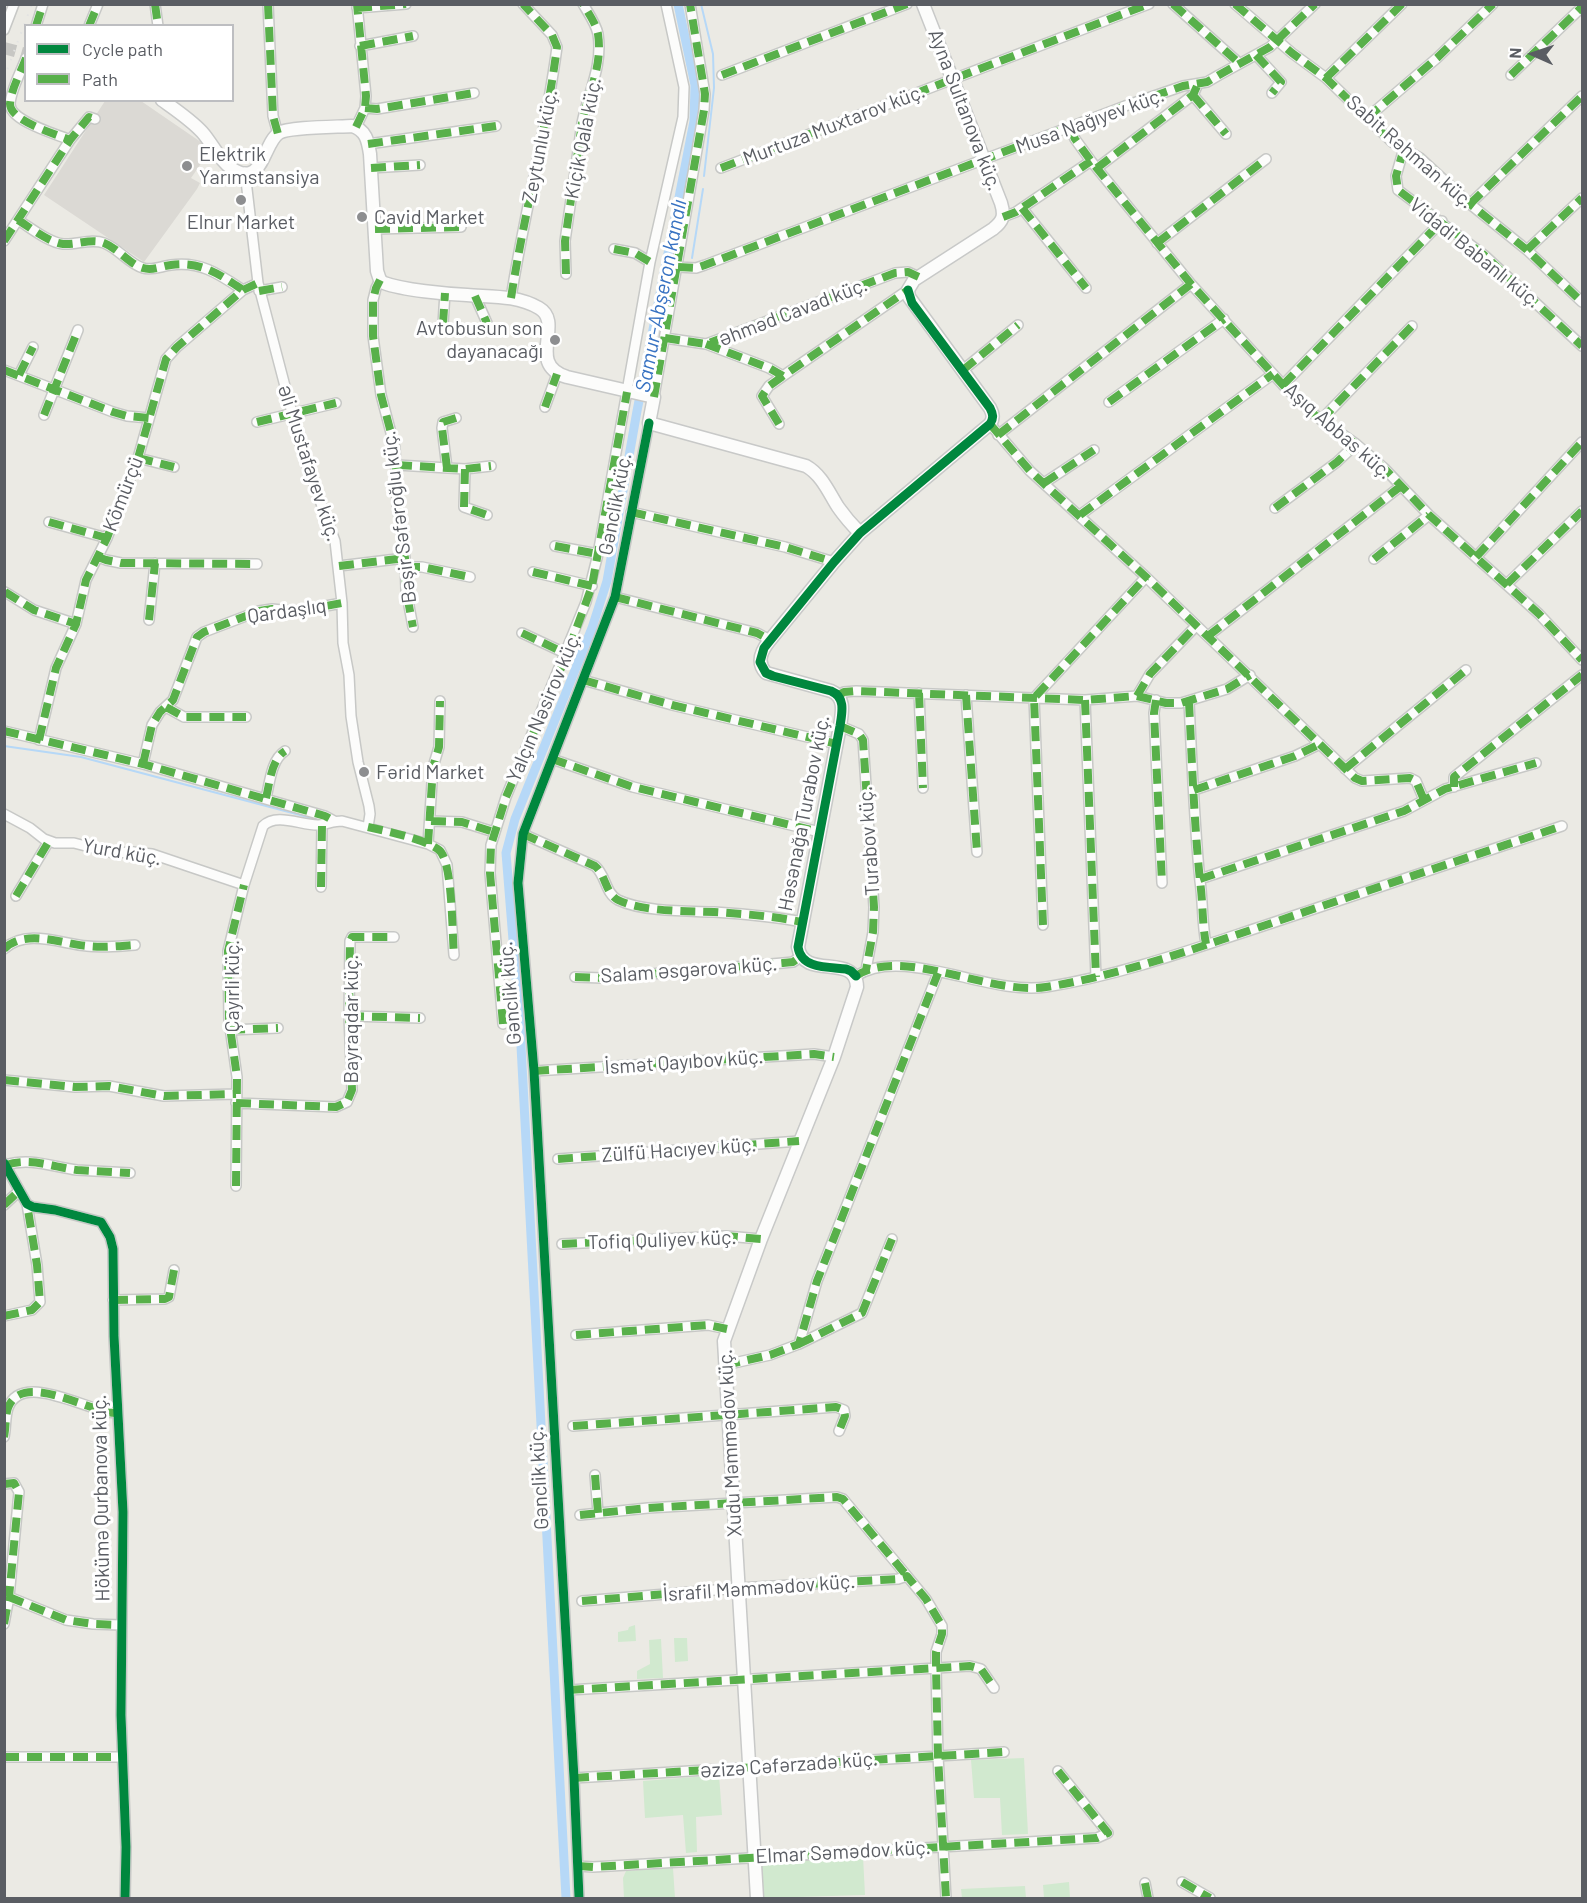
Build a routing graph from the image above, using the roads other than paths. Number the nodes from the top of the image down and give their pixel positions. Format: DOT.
graph roads {
  1 [pos="14,4"];
  2 [pos="43,4"];
  3 [pos="98,4"];
  4 [pos="154,4"];
  5 [pos="268,4"];
  6 [pos="406,4"];
  7 [pos="523,4"];
  8 [pos="584,4"];
  9 [pos="666,4"];
  10 [pos="690,4"];
  11 [pos="907,4"];
  12 [pos="923,4"];
  13 [pos="1149,4"];
  14 [pos="1173,4"];
  15 [pos="1235,4"];
  16 [pos="1315,4"];
  17 [pos="1402,4"];
  18 [pos="1493,4"];
  19 [pos="357,6"];
  20 [pos="1582,7"];
  21 [pos="37,24"];
  22 [pos="90,24"];
  23 [pos="158,24"];
  24 [pos="4,30"];
  25 [pos="413,36"];
  26 [pos="1278,41"];
  27 [pos="360,46"];
  28 [pos="1256,55"];
  29 [pos="24,63"];
  30 [pos="1239,63"];
  31 [pos="722,75"];
  32 [pos="1511,75"];
  33 [pos="1326,78"];
  34 [pos="952,79"];
  35 [pos="1198,84"];
  36 [pos="474,93"];
  37 [pos="1272,93"];
  38 [pos="1193,95"];
  39 [pos="1582,96"];
  40 [pos="163,102"];
  41 [pos="365,108"];
  42 [pos="1367,118"];
  43 [pos="95,119"];
  44 [pos="496,126"];
  45 [pos="356,127"];
  46 [pos="1070,128"];
  47 [pos="278,134"];
  48 [pos="1226,134"];
  49 [pos="70,140"];
  50 [pos="368,144"];
  51 [pos="1404,148"];
  52 [pos="1266,159"];
  53 [pos="984,160"];
  54 [pos="420,165"];
  55 [pos="1094,165"];
  56 [pos="371,168"];
  57 [pos="721,168"];
  58 [pos="245,172"];
  59 [pos="1582,198"];
  60 [pos="1470,204"];
  61 [pos="1022,208"];
  62 [pos="1003,217"];
  63 [pos="18,220"];
  64 [pos="1442,221"];
  65 [pos="461,227"];
  66 [pos="375,229"];
  67 [pos="4,241"];
  68 [pos="1158,243"];
  69 [pos="615,249"];
  70 [pos="1527,250"];
  71 [pos="650,262"];
  72 [pos="678,267"];
  73 [pos="566,274"];
  74 [pos="919,277"];
  75 [pos="380,280"];
  76 [pos="1191,284"];
  77 [pos="258,287"];
  78 [pos="282,287"];
  79 [pos="1086,288"];
  80 [pos="243,290"];
  81 [pos="908,290"];
  82 [pos="445,293"];
  83 [pos="475,296"];
  84 [pos="511,298"];
  85 [pos="1582,302"];
  86 [pos="1224,319"];
  87 [pos="487,323"];
  88 [pos="443,324"];
  89 [pos="1018,325"];
  90 [pos="1412,326"];
  91 [pos="78,330"];
  92 [pos="665,338"];
  93 [pos="706,344"];
  94 [pos="1582,346"];
  95 [pos="33,347"];
  96 [pos="4,370"];
  97 [pos="963,370"];
  98 [pos="557,374"];
  99 [pos="1273,374"];
  100 [pos="19,375"];
  101 [pos="783,376"];
  102 [pos="1283,385"];
  103 [pos="54,390"];
  104 [pos="630,393"];
  105 [pos="650,397"];
  106 [pos="1108,402"];
  107 [pos="336,403"];
  108 [pos="545,406"];
  109 [pos="291,413"];
  110 [pos="44,415"];
  111 [pos="150,418"];
  112 [pos="456,418"];
  113 [pos="1322,420"];
  114 [pos="257,422"];
  115 [pos="649,423"];
  116 [pos="779,424"];
  117 [pos="994,430"];
  118 [pos="1582,442"];
  119 [pos="1356,444"];
  120 [pos="1094,450"];
  121 [pos="138,458"];
  122 [pos="397,465"];
  123 [pos="491,466"];
  124 [pos="174,467"];
  125 [pos="447,468"];
  126 [pos="465,469"];
  127 [pos="1044,483"];
  128 [pos="1401,486"];
  129 [pos="1275,508"];
  130 [pos="1582,511"];
  131 [pos="631,512"];
  132 [pos="488,515"];
  133 [pos="1080,515"];
  134 [pos="1429,515"];
  135 [pos="49,522"];
  136 [pos="860,533"];
  137 [pos="107,538"];
  138 [pos="555,546"];
  139 [pos="598,554"];
  140 [pos="98,557"];
  141 [pos="1476,557"];
  142 [pos="1374,559"];
  143 [pos="405,562"];
  144 [pos="834,562"];
  145 [pos="155,563"];
  146 [pos="256,564"];
  147 [pos="339,566"];
  148 [pos="533,572"];
  149 [pos="470,577"];
  150 [pos="1146,577"];
  151 [pos="1507,584"];
  152 [pos="592,586"];
  153 [pos="5,592"];
  154 [pos="615,597"];
  155 [pos="342,603"];
  156 [pos="148,620"];
  157 [pos="76,624"];
  158 [pos="1196,626"];
  159 [pos="413,627"];
  160 [pos="522,633"];
  161 [pos="1208,636"];
  162 [pos="770,640"];
  163 [pos="567,654"];
  164 [pos="1582,660"];
  165 [pos="1466,670"];
  166 [pos="1250,675"];
  167 [pos="1582,675"];
  168 [pos="584,680"];
  169 [pos="919,693"];
  170 [pos="839,695"];
  171 [pos="966,695"];
  172 [pos="1137,696"];
  173 [pos="1034,698"];
  174 [pos="1085,700"];
  175 [pos="1156,700"];
  176 [pos="440,701"];
  177 [pos="1189,702"];
  178 [pos="166,707"];
  179 [pos="246,717"];
  180 [pos="840,726"];
  181 [pos="4,731"];
  182 [pos="39,740"];
  183 [pos="837,744"];
  184 [pos="1320,744"];
  185 [pos="285,751"];
  186 [pos="552,759"];
  187 [pos="1536,763"];
  188 [pos="143,764"];
  189 [pos="1345,769"];
  190 [pos="1454,787"];
  191 [pos="923,788"];
  192 [pos="1194,790"];
  193 [pos="266,798"];
  194 [pos="1424,800"];
  195 [pos="4,814"];
  196 [pos="334,821"];
  197 [pos="430,821"];
  198 [pos="322,825"];
  199 [pos="368,826"];
  200 [pos="1562,826"];
  201 [pos="494,832"];
  202 [pos="820,832"];
  203 [pos="523,834"];
  204 [pos="49,841"];
  205 [pos="428,844"];
  206 [pos="977,852"];
  207 [pos="1200,879"];
  208 [pos="1162,883"];
  209 [pos="244,885"];
  210 [pos="321,887"];
  211 [pos="16,896"];
  212 [pos="802,922"];
  213 [pos="1043,925"];
  214 [pos="394,937"];
  215 [pos="1206,944"];
  216 [pos="135,945"];
  217 [pos="4,949"];
  218 [pos="454,955"];
  219 [pos="800,957"];
  220 [pos="861,973"];
  221 [pos="938,973"];
  222 [pos="1096,976"];
  223 [pos="576,977"];
  224 [pos="349,1016"];
  225 [pos="420,1018"];
  226 [pos="502,1024"];
  227 [pos="278,1028"];
  228 [pos="230,1030"];
  229 [pos="834,1057"];
  230 [pos="534,1071"];
  231 [pos="4,1080"];
  232 [pos="236,1099"];
  233 [pos="799,1141"];
  234 [pos="558,1159"];
  235 [pos="5,1164"];
  236 [pos="130,1173"];
  237 [pos="236,1186"];
  238 [pos="19,1191"];
  239 [pos="27,1204"];
  240 [pos="4,1206"];
  241 [pos="761,1239"];
  242 [pos="892,1239"];
  243 [pos="562,1244"];
  244 [pos="174,1270"];
  245 [pos="113,1300"];
  246 [pos="4,1316"];
  247 [pos="727,1329"];
  248 [pos="576,1335"];
  249 [pos="799,1344"];
  250 [pos="725,1365"];
  251 [pos="7,1403"];
  252 [pos="117,1413"];
  253 [pos="728,1413"];
  254 [pos="573,1426"];
  255 [pos="839,1431"];
  256 [pos="4,1437"];
  257 [pos="595,1475"];
  258 [pos="4,1485"];
  259 [pos="734,1503"];
  260 [pos="598,1513"];
  261 [pos="580,1515"];
  262 [pos="907,1576"];
  263 [pos="739,1588"];
  264 [pos="9,1597"];
  265 [pos="582,1600"];
  266 [pos="4,1624"];
  267 [pos="121,1625"];
  268 [pos="936,1668"];
  269 [pos="744,1679"];
  270 [pos="994,1688"];
  271 [pos="569,1690"];
  272 [pos="1004,1752"];
  273 [pos="938,1756"];
  274 [pos="4,1757"];
  275 [pos="122,1757"];
  276 [pos="748,1768"];
  277 [pos="1059,1771"];
  278 [pos="574,1778"];
  279 [pos="942,1846"];
  280 [pos="754,1857"];
  281 [pos="578,1866"];
  282 [pos="1182,1882"];
  283 [pos="1145,1883"];
  284 [pos="125,1899"];
  285 [pos="579,1899"];
  286 [pos="757,1899"];
  287 [pos="945,1899"];
  288 [pos="1148,1899"];
  289 [pos="1210,1899"];
  1 -- 24 [label="street"];
  2 -- 21 [label="street"];
  3 -- 22 [label="street"];
  4 -- 23 [label="street"];
  5 -- 47 [label="street"];
  6 -- 19 [label="street"];
  7 -- 84 [label="street, Zeytunlu küç."];
  8 -- 73 [label="street, Kiçik Qala küç."];
  9 -- 71 [label="street"];
  10 -- 72 [label="street"];
  11 -- 31 [label="street"];
  12 -- 34 [label="street, Ayna Sultanova küç."];
  13 -- 34 [label="street, Murtuza Muxtarov küç."];
  14 -- 30 [label="street"];
  15 -- 26 [label="street, Sabit Rəhman küç."];
  16 -- 26 [label="street, Musa Nağıyev küç."];
  17 -- 33 [label="street"];
  18 -- 42 [label="street"];
  19 -- 27 [label="street"];
  20 -- 32 [label="street"];
  25 -- 27 [label="street"];
  26 -- 28 [label="street, Musa Nağıyev küç."];
  26 -- 33 [label="street, Sabit Rəhman küç."];
  27 -- 41 [label="street"];
  28 -- 30 [label="street, Musa Nağıyev küç."];
  28 -- 37 [label="street"];
  29 -- 49 [label="street"];
  30 -- 35 [label="street, Musa Nağıyev küç."];
  33 -- 42 [label="street, Sabit Rəhman küç."];
  34 -- 53 [label="street, Ayna Sultanova küç."];
  34 -- 57 [label="street, Murtuza Muxtarov küç."];
  35 -- 38 [label="street"];
  35 -- 46 [label="street, Musa Nağıyev küç."];
  36 -- 41 [label="street"];
  38 -- 48 [label="street"];
  38 -- 55 [label="street"];
  39 -- 60 [label="street"];
  40 -- 58 [label="street"];
  41 -- 45 [label="street"];
  42 -- 51 [label="street, Sabit Rəhman küç."];
  43 -- 49 [label="street"];
  44 -- 50 [label="street"];
  45 -- 47 [label="street"];
  45 -- 50 [label="street, Bəşir Səfəroğlu küç."];
  46 -- 53 [label="street, Musa Nağıyev küç."];
  46 -- 55 [label="street, Aşıq Abbas küç."];
  47 -- 58 [label="street"];
  49 -- 63 [label="street"];
  50 -- 56 [label="street, Bəşir Səfəroğlu küç."];
  51 -- 60 [label="street, Sabit Rəhman küç."];
  51 -- 64 [label="street, Vidadi Babanlı küç."];
  52 -- 68 [label="street"];
  53 -- 62 [label="street, Ayna Sultanova küç."];
  53 -- 72 [label="street, Musa Nağıyev küç."];
  54 -- 56 [label="street"];
  55 -- 61 [label="street"];
  55 -- 68 [label="street, Aşıq Abbas küç."];
  56 -- 66 [label="street, Bəşir Səfəroğlu küç."];
  58 -- 77 [label="street, Əli Mustafayev küç."];
  59 -- 70 [label="street"];
  60 -- 70 [label="street, Sabit Rəhman küç."];
  61 -- 62 [label="street"];
  61 -- 79 [label="street"];
  62 -- 74 [label="street"];
  63 -- 67 [label="street"];
  63 -- 80 [label="street"];
  64 -- 94 [label="street, Vidadi Babanlı küç."];
  64 -- 102 [label="street"];
  65 -- 66 [label="street"];
  66 -- 75 [label="street, Bəşir Səfəroğlu küç."];
  68 -- 76 [label="street, Aşıq Abbas küç."];
  69 -- 71 [label="street"];
  70 -- 85 [label="street, Sabit Rəhman küç."];
  71 -- 104 [label="street"];
  72 -- 92 [label="street"];
  74 -- 81 [label="street"];
  74 -- 93 [label="street, Əhməd Cavad küç."];
  75 -- 82 [label="street"];
  75 -- 122 [label="street, Bəşir Səfəroğlu küç."];
  76 -- 86 [label="street, Aşıq Abbas küç."];
  76 -- 117 [label="street"];
  77 -- 78 [label="street, Kömürçü"];
  77 -- 80 [label="street, Kömürçü"];
  77 -- 109 [label="street, Əli Mustafayev küç."];
  80 -- 111 [label="street, Kömürçü"];
  81 -- 97 [label="street"];
  81 -- 101 [label="street"];
  82 -- 83 [label="street"];
  82 -- 88 [label="street"];
  83 -- 84 [label="street"];
  83 -- 87 [label="street"];
  84 -- 98 [label="street"];
  86 -- 99 [label="street, Aşıq Abbas küç."];
  86 -- 106 [label="street"];
  89 -- 97 [label="street"];
  90 -- 113 [label="street"];
  91 -- 103 [label="street"];
  92 -- 93 [label="street, Əhməd Cavad küç."];
  92 -- 105 [label="street"];
  93 -- 101 [label="street"];
  95 -- 100 [label="street"];
  96 -- 100 [label="street"];
  97 -- 117 [label="street"];
  98 -- 104 [label="street"];
  98 -- 108 [label="street"];
  99 -- 102 [label="street, Aşıq Abbas küç."];
  99 -- 133 [label="street"];
  100 -- 103 [label="street"];
  101 -- 116 [label="street"];
  102 -- 113 [label="street, Aşıq Abbas küç."];
  103 -- 110 [label="street"];
  103 -- 111 [label="street"];
  104 -- 105 [label="street"];
  104 -- 139 [label="street, Yalçın Nəsirov küç."];
  105 -- 115 [label="street"];
  107 -- 109 [label="street"];
  109 -- 114 [label="street"];
  109 -- 147 [label="street, Əli Mustafayev küç."];
  111 -- 121 [label="street, Kömürçü"];
  112 -- 125 [label="street"];
  113 -- 119 [label="street, Aşıq Abbas küç."];
  115 -- 131 [label="street, Gənclik küç."];
  115 -- 136 [label="street"];
  117 -- 127 [label="street"];
  117 -- 136 [label="street, Həsənağa Turabov küç."];
  118 -- 141 [label="street"];
  119 -- 128 [label="street, Aşıq Abbas küç."];
  119 -- 129 [label="street"];
  120 -- 127 [label="street"];
  121 -- 124 [label="street"];
  121 -- 137 [label="street, Kömürçü"];
  122 -- 125 [label="street"];
  122 -- 143 [label="street, Bəşir Səfəroğlu küç."];
  123 -- 126 [label="street"];
  125 -- 126 [label="street"];
  126 -- 132 [label="street"];
  127 -- 133 [label="street"];
  128 -- 134 [label="street, Aşıq Abbas küç."];
  128 -- 161 [label="street"];
  130 -- 151 [label="street"];
  131 -- 144 [label="street"];
  131 -- 154 [label="street, Gənclik küç."];
  133 -- 150 [label="street"];
  134 -- 141 [label="street, Aşıq Abbas küç."];
  134 -- 142 [label="street"];
  135 -- 137 [label="street"];
  136 -- 144 [label="street, Həsənağa Turabov küç."];
  137 -- 140 [label="street, Kömürçü"];
  138 -- 139 [label="street"];
  139 -- 152 [label="street, Yalçın Nəsirov küç."];
  140 -- 145 [label="street"];
  140 -- 157 [label="street, Kömürçü"];
  141 -- 151 [label="street, Aşıq Abbas küç."];
  143 -- 147 [label="street"];
  143 -- 149 [label="street"];
  143 -- 159 [label="street, Bəşir Səfəroğlu küç."];
  144 -- 162 [label="street, Həsənağa Turabov küç."];
  145 -- 146 [label="street"];
  145 -- 156 [label="street"];
  147 -- 155 [label="street, Əli Mustafayev küç."];
  148 -- 152 [label="street"];
  150 -- 158 [label="street"];
  150 -- 173 [label="street"];
  151 -- 164 [label="street, Aşıq Abbas küç."];
  152 -- 163 [label="street, Yalçın Nəsirov küç."];
  153 -- 157 [label="street"];
  154 -- 162 [label="street"];
  154 -- 168 [label="street, Gənclik küç."];
  155 -- 178 [label="street, Qardaşlıq"];
  155 -- 199 [label="street, Əli Mustafayev küç."];
  157 -- 182 [label="street, Kömürçü"];
  158 -- 161 [label="street"];
  158 -- 172 [label="street"];
  160 -- 163 [label="street"];
  161 -- 166 [label="street"];
  162 -- 170 [label="street, Həsənağa Turabov küç."];
  163 -- 201 [label="street, Yalçın Nəsirov küç."];
  165 -- 189 [label="street"];
  166 -- 177 [label="street"];
  166 -- 184 [label="street"];
  167 -- 190 [label="street"];
  168 -- 183 [label="street"];
  168 -- 186 [label="street, Gənclik küç."];
  169 -- 170 [label="street"];
  169 -- 171 [label="street"];
  169 -- 191 [label="street"];
  170 -- 180 [label="street, Həsənağa Turabov küç."];
  171 -- 173 [label="street"];
  171 -- 206 [label="street"];
  172 -- 174 [label="street"];
  172 -- 175 [label="street"];
  173 -- 174 [label="street"];
  173 -- 213 [label="street"];
  174 -- 222 [label="street"];
  175 -- 177 [label="street"];
  175 -- 208 [label="street"];
  176 -- 197 [label="street"];
  177 -- 192 [label="street"];
  178 -- 179 [label="street"];
  178 -- 188 [label="street, Qardaşlıq"];
  180 -- 183 [label="street, Həsənağa Turabov küç."];
  180 -- 220 [label="street, Turabov küç."];
  181 -- 182 [label="street"];
  182 -- 188 [label="street"];
  183 -- 202 [label="street, Həsənağa Turabov küç."];
  184 -- 189 [label="street"];
  184 -- 192 [label="street"];
  185 -- 193 [label="street"];
  186 -- 202 [label="street"];
  186 -- 203 [label="street, Gənclik küç."];
  187 -- 190 [label="street"];
  188 -- 193 [label="street"];
  189 -- 194 [label="street"];
  190 -- 194 [label="street"];
  192 -- 207 [label="street"];
  193 -- 196 [label="street"];
  194 -- 207 [label="street"];
  195 -- 204 [label="street, Yurd küç."];
  196 -- 198 [label="street, Çayırli küç."];
  196 -- 199 [label="street, Çayırli küç."];
  197 -- 201 [label="street"];
  197 -- 205 [label="street"];
  198 -- 209 [label="street, Çayırli küç."];
  198 -- 210 [label="street"];
  199 -- 205 [label="street, Çayırli küç."];
  200 -- 215 [label="street"];
  201 -- 226 [label="street, Yalçın Nəsirov küç."];
  202 -- 212 [label="street, Həsənağa Turabov küç."];
  203 -- 212 [label="street, Həsənağa Turabov küç."];
  203 -- 230 [label="street, Gənclik küç."];
  204 -- 209 [label="street, Yurd küç."];
  204 -- 211 [label="street"];
  205 -- 218 [label="street"];
  207 -- 215 [label="street"];
  209 -- 228 [label="street, Çayırli küç."];
  212 -- 219 [label="street, Həsənağa Turabov küç."];
  214 -- 224 [label="street, Bayraqdar küç."];
  215 -- 222 [label="street"];
  216 -- 217 [label="street"];
  219 -- 220 [label="street"];
  219 -- 223 [label="street, Salam Əsgərova küç."];
  220 -- 221 [label="street"];
  220 -- 229 [label="street, Xudu Məmmədov küç."];
  221 -- 222 [label="street"];
  221 -- 249 [label="street"];
  224 -- 225 [label="street"];
  224 -- 232 [label="street, Bayraqdar küç."];
  227 -- 228 [label="street"];
  228 -- 232 [label="street, Çayırli küç."];
  229 -- 230 [label="street, İsmət Qayıbov küç."];
  229 -- 233 [label="street, Xudu Məmmədov küç."];
  230 -- 271 [label="street, Gənclik küç."];
  231 -- 232 [label="street, Bayraqdar küç."];
  232 -- 237 [label="street, Çayırli küç."];
  233 -- 234 [label="street, Zülfü Hacıyev küç."];
  233 -- 241 [label="street, Xudu Məmmədov küç."];
  235 -- 236 [label="street"];
  235 -- 238 [label="street"];
  238 -- 239 [label="street"];
  238 -- 240 [label="street"];
  239 -- 245 [label="street, Hökümə Qurbanova küç."];
  239 -- 246 [label="street"];
  241 -- 243 [label="street, Tofiq Quliyev küç."];
  241 -- 247 [label="street, Xudu Məmmədov küç."];
  242 -- 249 [label="street"];
  244 -- 245 [label="street"];
  245 -- 252 [label="street, Hökümə Qurbanova küç."];
  247 -- 248 [label="street"];
  247 -- 250 [label="street, Xudu Məmmədov küç."];
  249 -- 250 [label="street"];
  250 -- 253 [label="street, Xudu Məmmədov küç."];
  251 -- 252 [label="street"];
  251 -- 256 [label="street"];
  252 -- 267 [label="street, Hökümə Qurbanova küç."];
  253 -- 254 [label="street"];
  253 -- 255 [label="street"];
  253 -- 259 [label="street, Xudu Məmmədov küç."];
  257 -- 260 [label="street"];
  258 -- 264 [label="street"];
  259 -- 260 [label="street"];
  259 -- 262 [label="street"];
  259 -- 263 [label="street, Xudu Məmmədov küç."];
  260 -- 261 [label="street"];
  262 -- 263 [label="street, İsrafil Məmmədov küç."];
  262 -- 268 [label="street"];
  263 -- 265 [label="street, İsrafil Məmmədov küç."];
  263 -- 269 [label="street, Xudu Məmmədov küç."];
  264 -- 266 [label="street"];
  264 -- 267 [label="street"];
  267 -- 275 [label="street, Hökümə Qurbanova küç."];
  268 -- 269 [label="street"];
  268 -- 270 [label="street"];
  268 -- 273 [label="street"];
  269 -- 271 [label="street"];
  269 -- 276 [label="street, Xudu Məmmədov küç."];
  271 -- 278 [label="street, Gənclik küç."];
  272 -- 273 [label="street, Əzizə Cəfərzadə küç."];
  273 -- 276 [label="street, Əzizə Cəfərzadə küç."];
  273 -- 279 [label="street"];
  274 -- 275 [label="street"];
  275 -- 284 [label="street, Hökümə Qurbanova küç."];
  276 -- 278 [label="street, Əzizə Cəfərzadə küç."];
  276 -- 280 [label="street, Xudu Məmmədov küç."];
  277 -- 279 [label="street, Elmar Səmədov küç."];
  278 -- 281 [label="street, Gənclik küç."];
  279 -- 280 [label="street, Elmar Səmədov küç."];
  279 -- 287 [label="street"];
  280 -- 281 [label="street, Elmar Səmədov küç."];
  280 -- 286 [label="street, Xudu Məmmədov küç."];
  281 -- 285 [label="street, Gənclik küç."];
  282 -- 289 [label="street"];
  283 -- 288 [label="street"];
}
